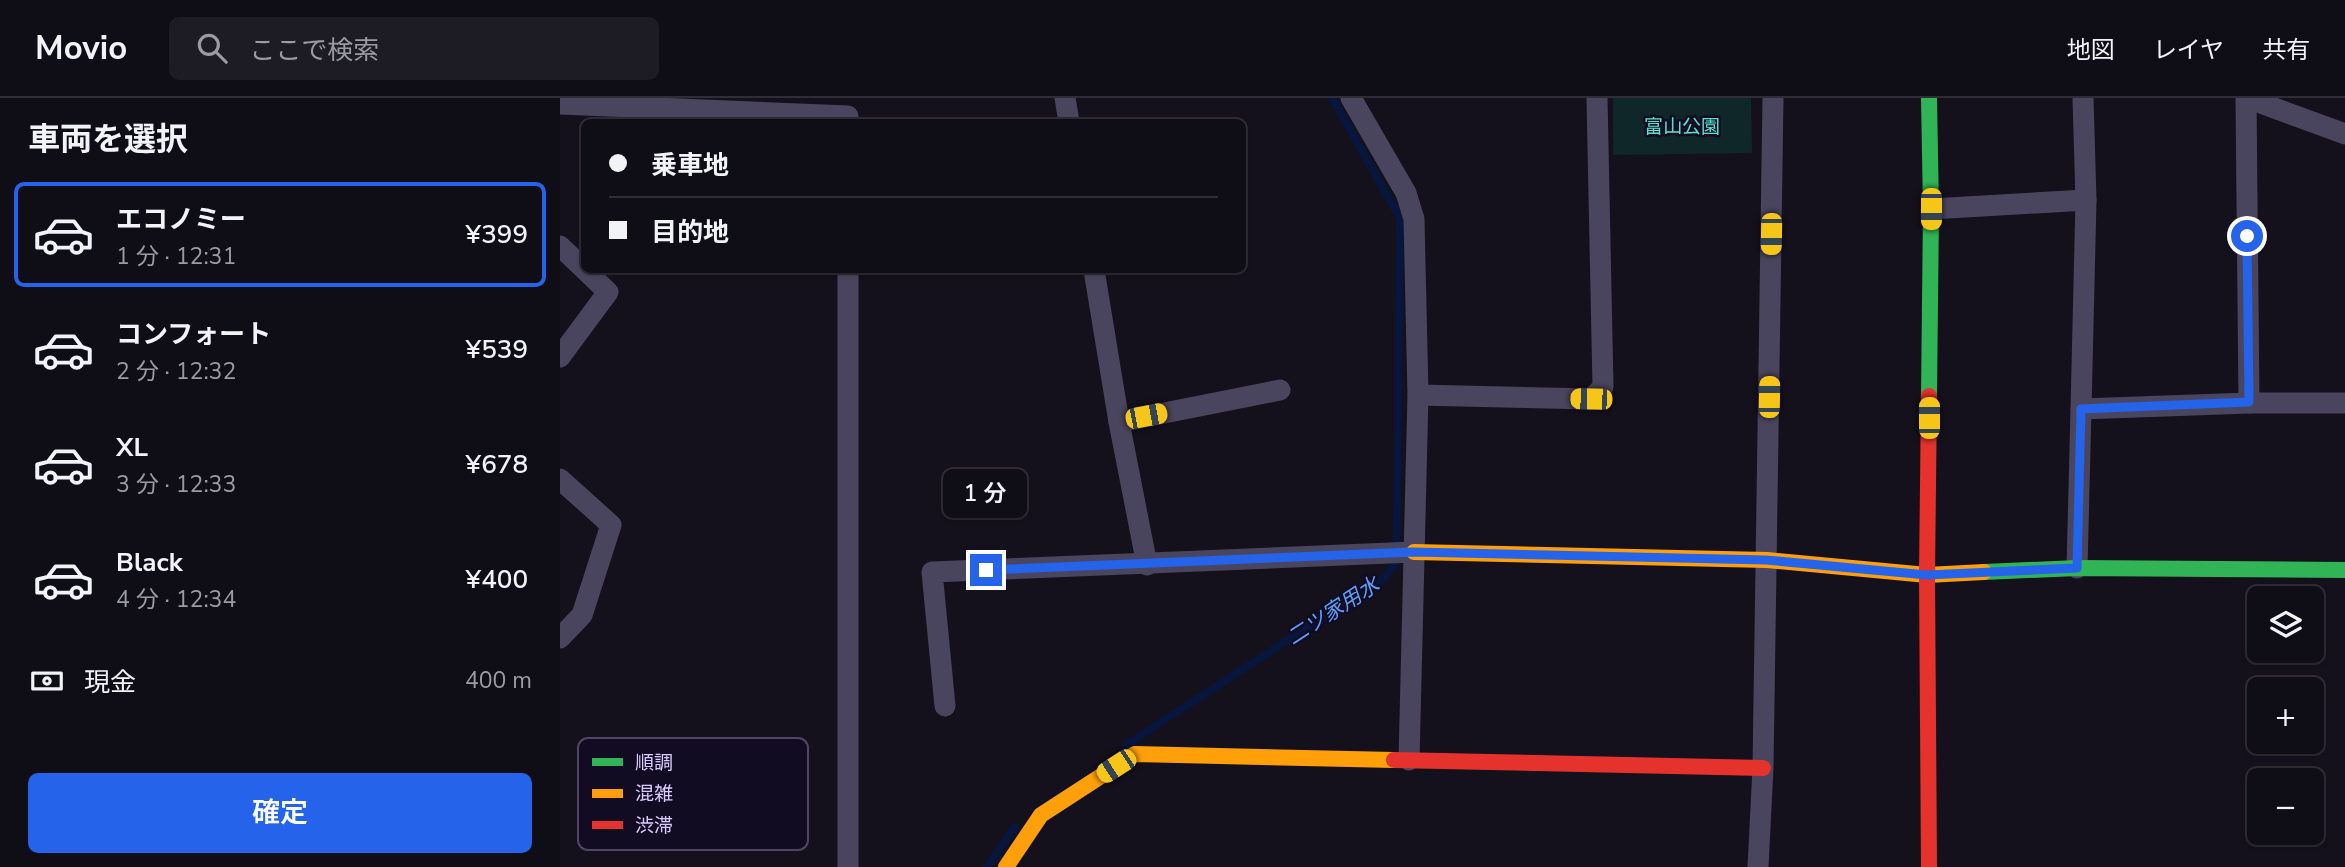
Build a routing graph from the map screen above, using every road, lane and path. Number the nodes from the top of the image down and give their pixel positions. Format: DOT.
graph roads {
  1 [pos="1065,98"];
  2 [pos="1351,98"];
  3 [pos="1597,98"];
  4 [pos="1773,98"];
  5 [pos="1929,98"];
  6 [pos="2083,98"];
  7 [pos="2247,98"];
  8 [pos="625,102"];
  9 [pos="560,104"];
  10 [pos="848,112"];
  11 [pos="1068,119"];
  12 [pos="2345,134"];
  13 [pos="2086,200"];
  14 [pos="1931,209"];
  15 [pos="560,246"];
  16 [pos="581,266"];
  17 [pos="588,273"];
  18 [pos="848,273"];
  19 [pos="1094,273"];
  20 [pos="560,357"];
  21 [pos="1280,390"];
  22 [pos="1418,395"];
  23 [pos="2249,402"];
  24 [pos="2345,403"];
  25 [pos="2081,409"];
  26 [pos="1119,422"];
  27 [pos="562,482"];
  28 [pos="1413,552"];
  29 [pos="1766,560"];
  30 [pos="1147,565"];
  31 [pos="2077,568"];
  32 [pos="2345,570"];
  33 [pos="1927,575"];
  34 [pos="560,638"];
  35 [pos="945,706"];
  36 [pos="1409,760"];
  37 [pos="1763,768"];
  38 [pos="848,867"];
  39 [pos="1006,867"];
  40 [pos="1758,867"];
  41 [pos="1929,867"];
  1 -- 11 [label="street"];
  2 -- 22 [label="street"];
  3 -- 22 [label="street"];
  4 -- 29 [label="street"];
  5 -- 14 [label="street"];
  6 -- 13 [label="street"];
  7 -- 12 [label="street"];
  7 -- 23 [label="street"];
  8 -- 9 [label="street"];
  8 -- 10 [label="street"];
  13 -- 14 [label="street"];
  13 -- 25 [label="street"];
  14 -- 33 [label="street"];
  15 -- 16 [label="street"];
  17 -- 20 [label="street"];
  18 -- 38 [label="street"];
  19 -- 26 [label="street"];
  21 -- 26 [label="street"];
  22 -- 28 [label="street"];
  23 -- 24 [label="street"];
  23 -- 25 [label="street"];
  25 -- 31 [label="street"];
  26 -- 30 [label="street"];
  27 -- 34 [label="street"];
  28 -- 29 [label="street"];
  28 -- 30 [label="street"];
  28 -- 36 [label="street"];
  29 -- 33 [label="street"];
  29 -- 37 [label="street"];
  30 -- 35 [label="street"];
  31 -- 32 [label="street"];
  31 -- 33 [label="street"];
  33 -- 41 [label="street"];
  36 -- 37 [label="street"];
  36 -- 39 [label="street"];
  37 -- 40 [label="street"];
}
